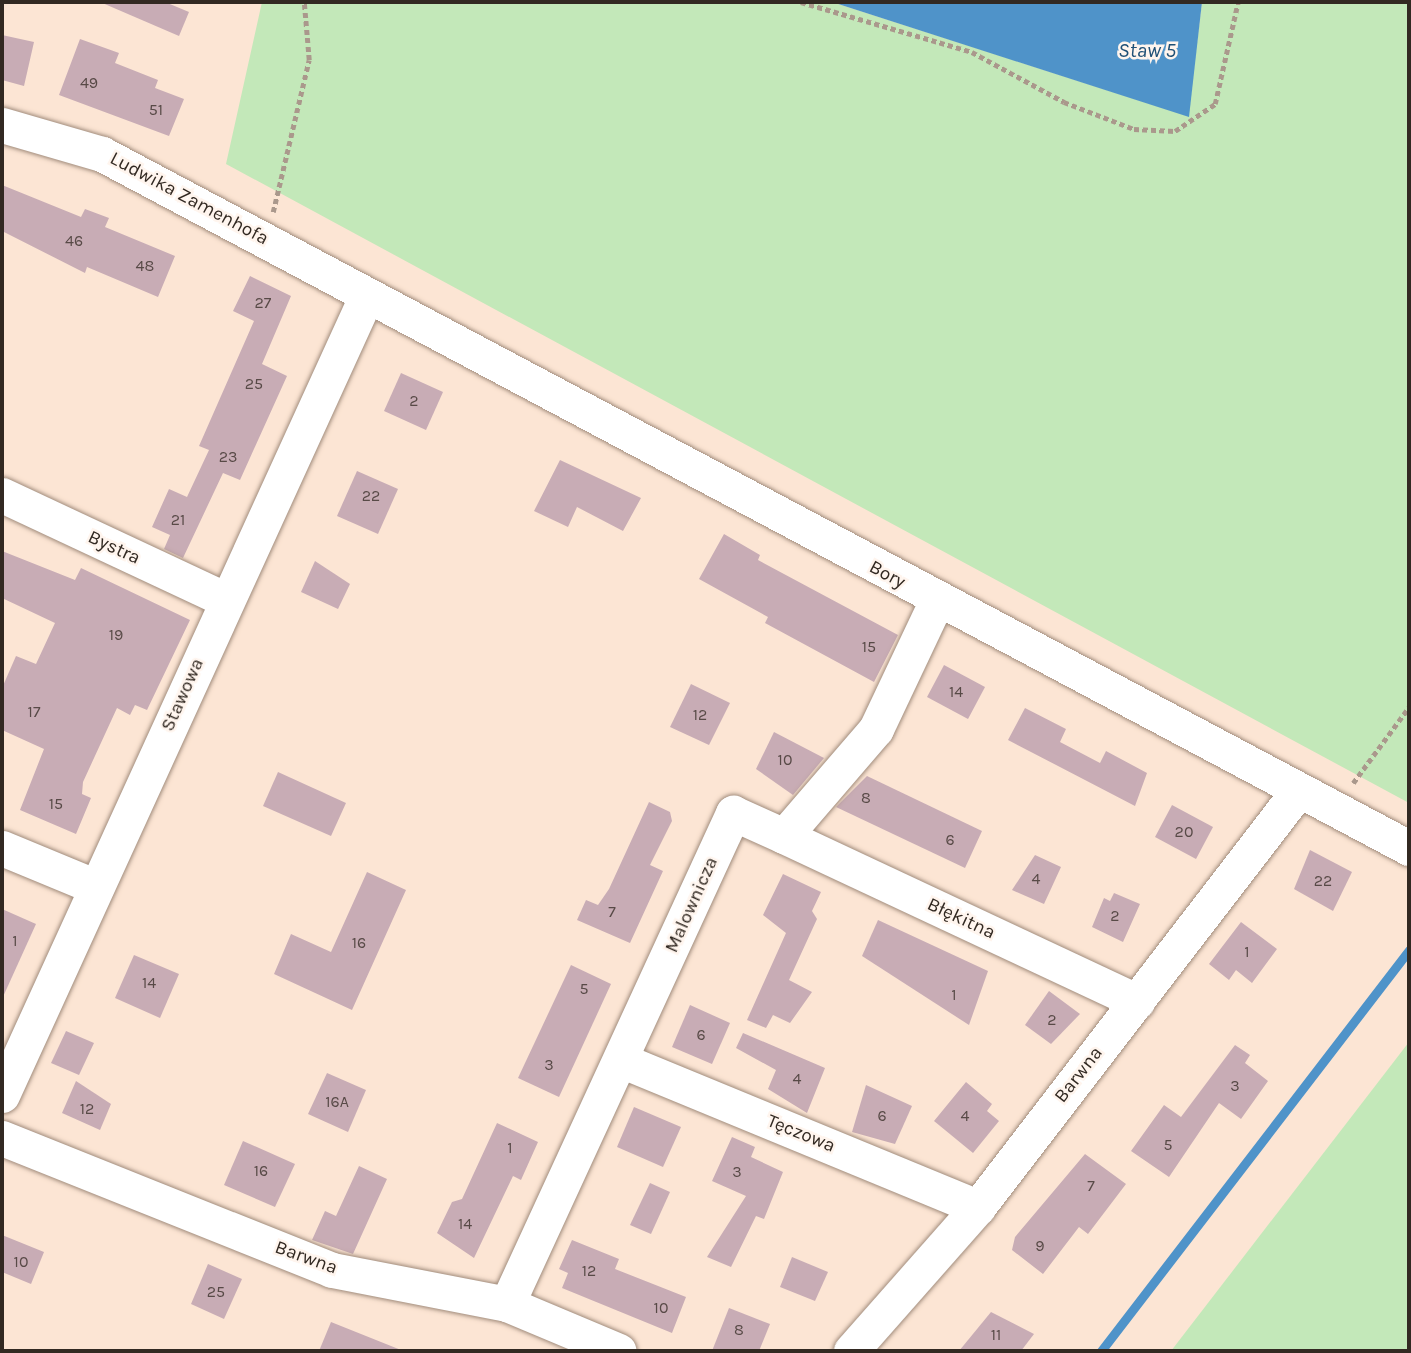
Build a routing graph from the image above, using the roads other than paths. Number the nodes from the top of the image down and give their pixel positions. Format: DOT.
graph roads {
  1 [pos="2,124"];
  2 [pos="367,295"];
  3 [pos="2,495"];
  4 [pos="226,600"];
  5 [pos="936,602"];
  6 [pos="1298,791"];
  7 [pos="784,836"];
  8 [pos="2,848"];
  9 [pos="1409,848"];
  10 [pos="96,887"];
  11 [pos="1137,1001"];
  12 [pos="624,1061"];
  13 [pos="2,1095"];
  14 [pos="2,1138"];
  15 [pos="978,1207"];
  16 [pos="507,1304"];
  17 [pos="619,1351"];
  18 [pos="851,1351"];
  1 -- 2 [label="street, Ludwika Zamenhofa"];
  2 -- 4 [label="street, Stawowa"];
  2 -- 5 [label="street, Bory"];
  3 -- 4 [label="street, Bystra"];
  4 -- 10 [label="street, Stawowa"];
  5 -- 6 [label="street, Bory"];
  5 -- 7 [label="street"];
  6 -- 9 [label="street, Bory"];
  6 -- 11 [label="street, Barwna"];
  7 -- 11 [label="street, Błękitna"];
  7 -- 12 [label="street, Malownicza"];
  8 -- 10 [label="street"];
  10 -- 13 [label="street, Stawowa"];
  11 -- 15 [label="street, Barwna"];
  12 -- 15 [label="street, Tęczowa"];
  12 -- 16 [label="street, Malownicza"];
  14 -- 16 [label="street, Barwna"];
  15 -- 18 [label="street, Barwna"];
  16 -- 17 [label="street, Barwna"];
}
